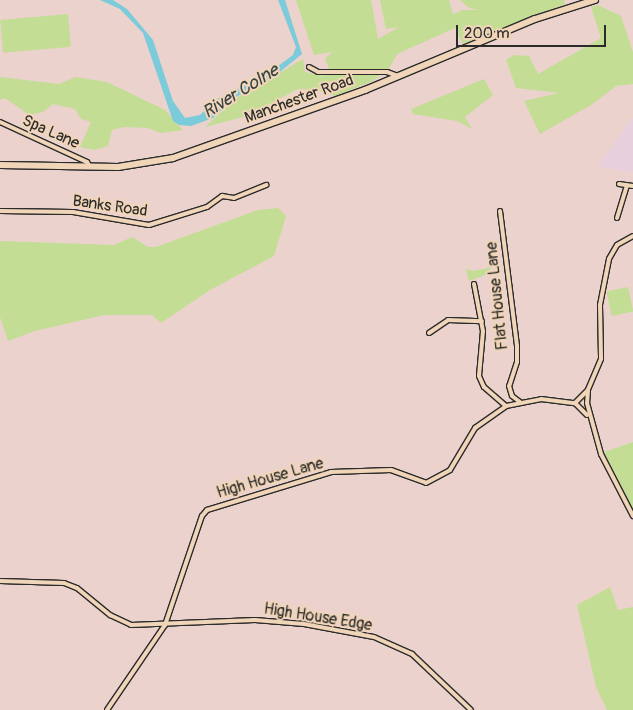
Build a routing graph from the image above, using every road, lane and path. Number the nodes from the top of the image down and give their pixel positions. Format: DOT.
graph roads {
  1 [pos="595,0"];
  2 [pos="309,67"];
  3 [pos="398,76"];
  4 [pos="0,122"];
  5 [pos="0,165"];
  6 [pos="90,168"];
  7 [pos="620,184"];
  8 [pos="267,185"];
  9 [pos="627,185"];
  10 [pos="633,186"];
  11 [pos="0,211"];
  12 [pos="500,211"];
  13 [pos="616,218"];
  14 [pos="633,236"];
  15 [pos="474,284"];
  16 [pos="482,321"];
  17 [pos="429,333"];
  18 [pos="588,390"];
  19 [pos="520,402"];
  20 [pos="575,403"];
  21 [pos="506,406"];
  22 [pos="588,416"];
  23 [pos="633,516"];
  24 [pos="0,581"];
  25 [pos="165,625"];
  26 [pos="107,710"];
  27 [pos="471,710"];
  1 -- 3 [label="main road, Manchester Road"];
  2 -- 3 [label="street"];
  3 -- 6 [label="main road, Manchester Road"];
  4 -- 6 [label="street, Spa Lane"];
  5 -- 6 [label="main road, Manchester Road"];
  7 -- 9 [label="street"];
  8 -- 11 [label="street, Banks Road"];
  9 -- 10 [label="street"];
  9 -- 13 [label="street"];
  12 -- 19 [label="street, Flat House Lane"];
  14 -- 18 [label="street"];
  15 -- 16 [label="street"];
  16 -- 17 [label="street"];
  16 -- 21 [label="street"];
  18 -- 20 [label="street"];
  18 -- 22 [label="street"];
  19 -- 20 [label="street, High House Lane"];
  19 -- 21 [label="street, High House Lane"];
  20 -- 22 [label="street"];
  21 -- 25 [label="street, High House Lane"];
  22 -- 23 [label="street"];
  24 -- 25 [label="street, High House Edge"];
  25 -- 26 [label="street"];
  25 -- 27 [label="street, High House Edge"];
}
